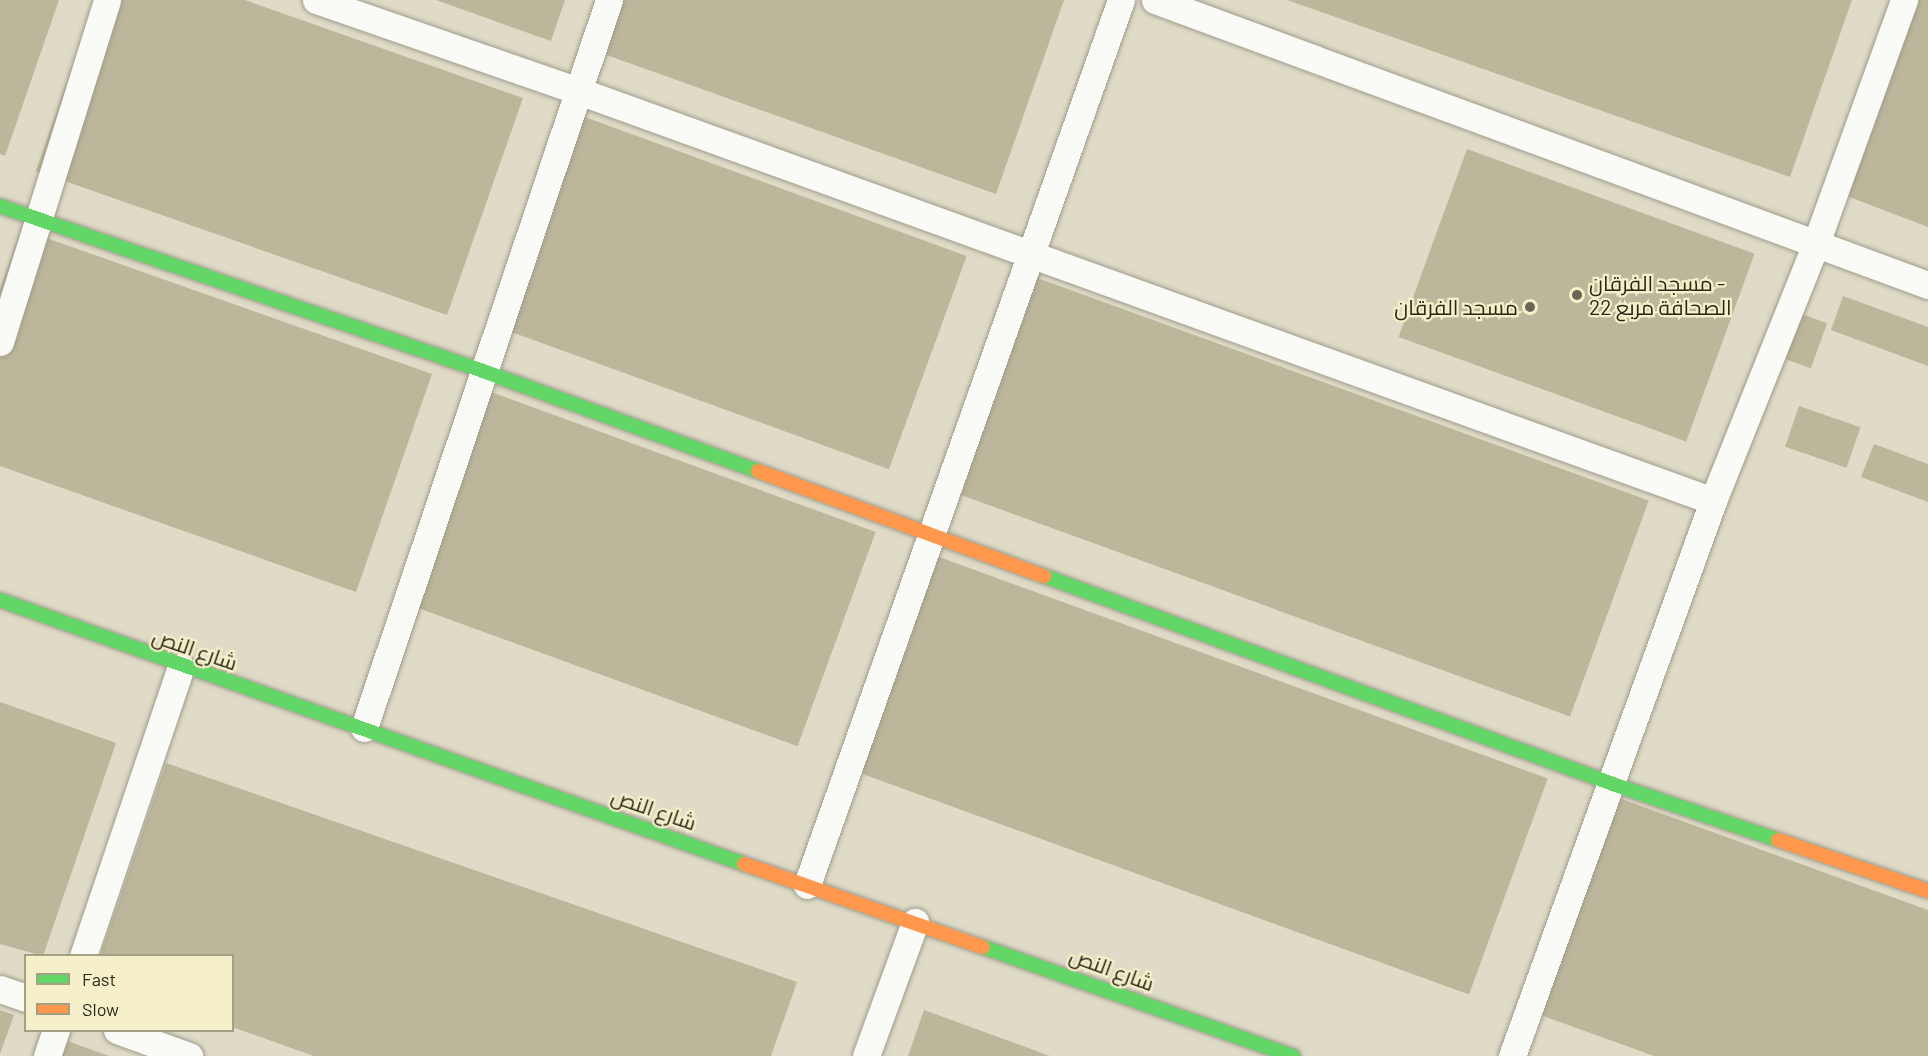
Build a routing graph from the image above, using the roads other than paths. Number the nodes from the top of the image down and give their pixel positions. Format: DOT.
graph roads {
  1 [pos="107,0"];
  2 [pos="316,0"];
  3 [pos="609,0"];
  4 [pos="1121,0"];
  5 [pos="1155,0"];
  6 [pos="1904,0"];
  7 [pos="576,90"];
  8 [pos="0,206"];
  9 [pos="38,220"];
  10 [pos="1815,246"];
  11 [pos="1031,255"];
  12 [pos="1928,285"];
  13 [pos="0,342"];
  14 [pos="483,371"];
  15 [pos="1713,501"];
  16 [pos="932,532"];
  17 [pos="0,600"];
  18 [pos="181,667"];
  19 [pos="364,728"];
  20 [pos="1613,784"];
  21 [pos="807,885"];
  22 [pos="1928,891"];
  23 [pos="915,922"];
  24 [pos="83,954"];
  25 [pos="0,989"];
  26 [pos="24,997"];
  27 [pos="55,1032"];
  28 [pos="123,1032"];
  29 [pos="47,1056"];
  30 [pos="189,1056"];
  31 [pos="866,1056"];
  32 [pos="1293,1056"];
  33 [pos="1512,1056"];
  1 -- 9 [label="street"];
  2 -- 7 [label="street"];
  3 -- 7 [label="street"];
  4 -- 11 [label="street"];
  5 -- 10 [label="street"];
  6 -- 10 [label="street"];
  7 -- 11 [label="street"];
  7 -- 14 [label="street"];
  8 -- 9 [label="street"];
  9 -- 13 [label="street"];
  9 -- 14 [label="street"];
  10 -- 12 [label="street"];
  10 -- 15 [label="street"];
  11 -- 15 [label="street"];
  11 -- 16 [label="street"];
  14 -- 16 [label="street"];
  14 -- 19 [label="street"];
  15 -- 20 [label="street"];
  16 -- 20 [label="street"];
  16 -- 21 [label="street"];
  17 -- 18 [label="street, شارع النص"];
  18 -- 19 [label="street, شارع النص"];
  18 -- 24 [label="street"];
  19 -- 21 [label="street, شارع النص"];
  20 -- 22 [label="street"];
  20 -- 33 [label="street"];
  21 -- 23 [label="street, شارع النص"];
  23 -- 31 [label="street"];
  23 -- 32 [label="street, شارع النص"];
  25 -- 26 [label="street"];
  27 -- 29 [label="street"];
  28 -- 30 [label="street"];
}
